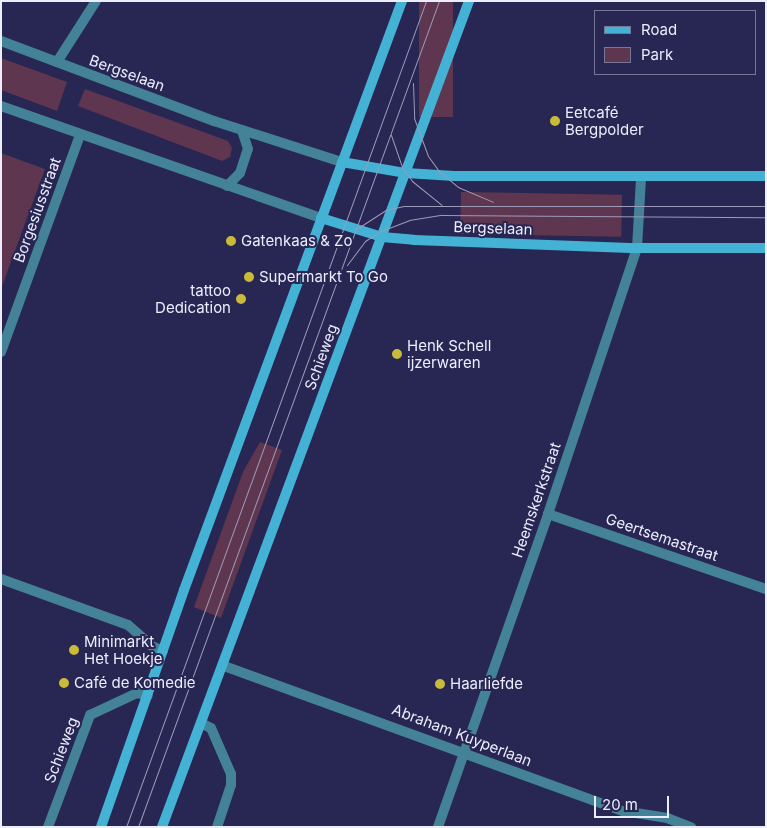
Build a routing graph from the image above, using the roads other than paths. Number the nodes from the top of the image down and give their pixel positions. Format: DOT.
graph roads {
  1 [pos="96,1"];
  2 [pos="402,1"];
  3 [pos="469,1"];
  4 [pos="1,41"];
  5 [pos="57,62"];
  6 [pos="1,106"];
  7 [pos="242,130"];
  8 [pos="80,134"];
  9 [pos="342,162"];
  10 [pos="406,173"];
  11 [pos="766,176"];
  12 [pos="641,178"];
  13 [pos="227,186"];
  14 [pos="321,218"];
  15 [pos="382,237"];
  16 [pos="637,248"];
  17 [pos="766,248"];
  18 [pos="1,352"];
  19 [pos="548,514"];
  20 [pos="1,579"];
  21 [pos="766,589"];
  22 [pos="163,651"];
  23 [pos="224,666"];
  24 [pos="148,696"];
  25 [pos="201,723"];
  26 [pos="463,754"];
  27 [pos="48,827"];
  28 [pos="101,827"];
  29 [pos="162,827"];
  30 [pos="216,827"];
  31 [pos="438,827"];
  32 [pos="691,827"];
  1 -- 5 [label="street"];
  2 -- 9 [label="main road"];
  3 -- 10 [label="main road, Schieweg"];
  4 -- 5 [label="street, Bergselaan"];
  5 -- 7 [label="street, Bergselaan"];
  6 -- 8 [label="street, Bergselaan"];
  7 -- 9 [label="street, Bergselaan"];
  7 -- 13 [label="street"];
  8 -- 13 [label="street, Bergselaan"];
  8 -- 18 [label="street, Borgesiusstraat"];
  9 -- 10 [label="main road, Bergselaan"];
  9 -- 14 [label="main road"];
  10 -- 12 [label="main road, Bergselaan"];
  10 -- 15 [label="main road, Schieweg"];
  11 -- 12 [label="main road, Bergselaan"];
  12 -- 16 [label="street, Heemskerkstraat"];
  13 -- 14 [label="street, Bergselaan"];
  14 -- 15 [label="main road, Bergselaan"];
  14 -- 22 [label="main road"];
  15 -- 16 [label="main road, Bergselaan"];
  15 -- 23 [label="main road, Schieweg"];
  16 -- 17 [label="main road, Bergselaan"];
  16 -- 19 [label="street, Heemskerkstraat"];
  19 -- 21 [label="street, Geertsemastraat"];
  19 -- 26 [label="street, Heemskerkstraat"];
  20 -- 22 [label="street"];
  22 -- 24 [label="main road"];
  23 -- 25 [label="main road, Schieweg"];
  23 -- 26 [label="street, Abraham Kuyperlaan"];
  24 -- 27 [label="street, Schieweg"];
  24 -- 28 [label="main road"];
  25 -- 29 [label="main road, Schieweg"];
  25 -- 30 [label="street"];
  26 -- 31 [label="street, Heemskerkstraat"];
  26 -- 32 [label="street, Abraham Kuyperlaan"];
}
